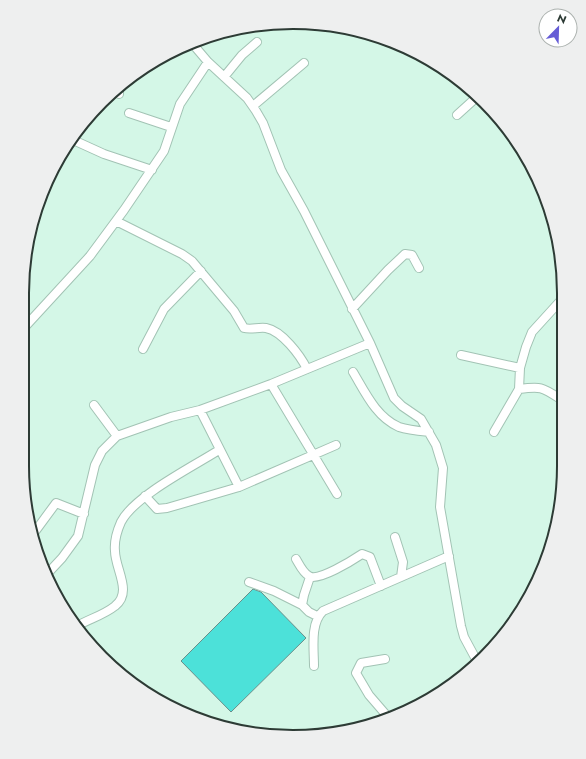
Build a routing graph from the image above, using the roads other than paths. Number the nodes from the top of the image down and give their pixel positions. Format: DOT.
graph roads {
  1 [pos="257,42"];
  2 [pos="196,48"];
  3 [pos="208,62"];
  4 [pos="304,63"];
  5 [pos="224,77"];
  6 [pos="473,100"];
  7 [pos="253,106"];
  8 [pos="129,113"];
  9 [pos="457,115"];
  10 [pos="172,127"];
  11 [pos="77,142"];
  12 [pos="152,170"];
  13 [pos="116,221"];
  14 [pos="418,268"];
  15 [pos="201,271"];
  16 [pos="557,304"];
  17 [pos="352,309"];
  18 [pos="29,322"];
  19 [pos="370,343"];
  20 [pos="143,349"];
  21 [pos="461,355"];
  22 [pos="520,368"];
  23 [pos="308,369"];
  24 [pos="353,372"];
  25 [pos="271,384"];
  26 [pos="519,389"];
  27 [pos="557,396"];
  28 [pos="94,405"];
  29 [pos="200,410"];
  30 [pos="429,432"];
  31 [pos="494,432"];
  32 [pos="117,436"];
  33 [pos="336,445"];
  34 [pos="219,450"];
  35 [pos="312,454"];
  36 [pos="239,487"];
  37 [pos="337,494"];
  38 [pos="145,496"];
  39 [pos="84,514"];
  40 [pos="37,529"];
  41 [pos="395,537"];
  42 [pos="449,556"];
  43 [pos="296,559"];
  44 [pos="50,570"];
  45 [pos="310,577"];
  46 [pos="401,577"];
  47 [pos="248,582"];
  48 [pos="381,586"];
  49 [pos="302,605"];
  50 [pos="317,616"];
  51 [pos="81,624"];
  52 [pos="475,657"];
  53 [pos="385,659"];
  54 [pos="314,666"];
  55 [pos="385,713"];
  1 -- 5 [label="street"];
  2 -- 3 [label="street"];
  3 -- 5 [label="street"];
  3 -- 10 [label="street"];
  4 -- 7 [label="street"];
  5 -- 7 [label="street"];
  6 -- 9 [label="street"];
  7 -- 17 [label="street"];
  8 -- 10 [label="street"];
  10 -- 12 [label="street"];
  11 -- 12 [label="street"];
  12 -- 13 [label="street"];
  13 -- 15 [label="street"];
  13 -- 18 [label="street"];
  14 -- 17 [label="street"];
  15 -- 20 [label="street"];
  15 -- 23 [label="street"];
  16 -- 22 [label="street"];
  17 -- 19 [label="street"];
  19 -- 23 [label="street"];
  19 -- 30 [label="street"];
  21 -- 22 [label="street"];
  22 -- 26 [label="street"];
  23 -- 25 [label="street"];
  24 -- 30 [label="street"];
  25 -- 29 [label="street"];
  25 -- 35 [label="street"];
  26 -- 27 [label="street"];
  26 -- 31 [label="street"];
  28 -- 32 [label="street"];
  29 -- 32 [label="street"];
  29 -- 34 [label="street"];
  30 -- 42 [label="street"];
  32 -- 39 [label="street"];
  33 -- 35 [label="street"];
  34 -- 36 [label="street"];
  34 -- 38 [label="street"];
  35 -- 36 [label="street"];
  35 -- 37 [label="street"];
  36 -- 38 [label="street"];
  38 -- 51 [label="street"];
  39 -- 40 [label="street"];
  39 -- 44 [label="street"];
  41 -- 46 [label="street"];
  42 -- 46 [label="street"];
  42 -- 52 [label="street"];
  43 -- 45 [label="street"];
  45 -- 48 [label="street"];
  45 -- 49 [label="street"];
  46 -- 48 [label="street"];
  47 -- 49 [label="street"];
  48 -- 50 [label="street"];
  49 -- 50 [label="street"];
  50 -- 54 [label="street"];
  53 -- 55 [label="street"];
}
